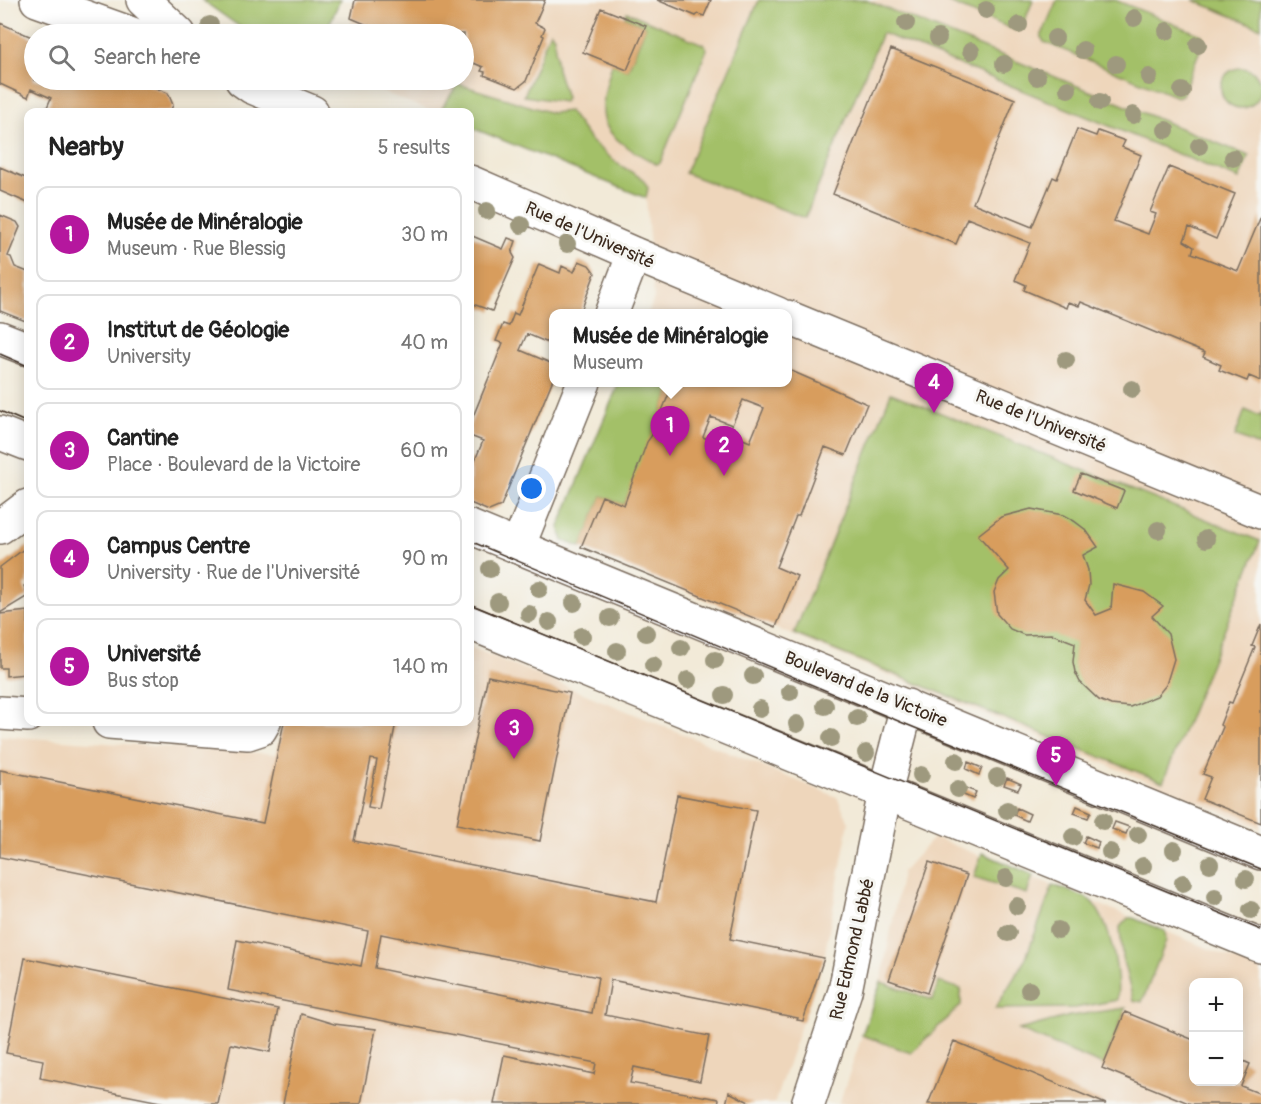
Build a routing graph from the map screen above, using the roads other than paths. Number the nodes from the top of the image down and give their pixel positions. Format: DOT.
graph roads {
  1 [pos="37,0"];
  2 [pos="143,0"];
  3 [pos="105,24"];
  4 [pos="167,24"];
  5 [pos="245,93"];
  6 [pos="298,108"];
  7 [pos="474,184"];
  8 [pos="634,255"];
  9 [pos="613,309"];
  10 [pos="766,309"];
  11 [pos="792,319"];
  12 [pos="0,338"];
  13 [pos="24,347"];
  14 [pos="582,387"];
  15 [pos="0,433"];
  16 [pos="24,442"];
  17 [pos="24,509"];
  18 [pos="1261,512"];
  19 [pos="0,526"];
  20 [pos="474,529"];
  21 [pos="518,547"];
  22 [pos="474,625"];
  23 [pos="907,706"];
  24 [pos="0,712"];
  25 [pos="24,715"];
  26 [pos="160,726"];
  27 [pos="262,726"];
  28 [pos="885,792"];
  29 [pos="1261,853"];
  30 [pos="1261,946"];
  31 [pos="808,1104"];
  1 -- 3 [label="street"];
  2 -- 4 [label="street"];
  5 -- 6 [label="street"];
  7 -- 8 [label="street, Rue de l'Université"];
  8 -- 9 [label="street"];
  8 -- 10 [label="street, Rue de l'Université"];
  11 -- 18 [label="street, Rue de l'Université"];
  12 -- 13 [label="street"];
  14 -- 21 [label="street"];
  15 -- 16 [label="street"];
  17 -- 19 [label="street"];
  20 -- 21 [label="street, Boulevard de la Victoire"];
  21 -- 23 [label="street, Boulevard de la Victoire"];
  22 -- 28 [label="street"];
  23 -- 28 [label="street, Rue Edmond Labbé"];
  23 -- 29 [label="street, Boulevard de la Victoire"];
  24 -- 25 [label="street"];
  26 -- 27 [label="street"];
  28 -- 30 [label="street"];
  28 -- 31 [label="street, Rue Edmond Labbé"];
}
